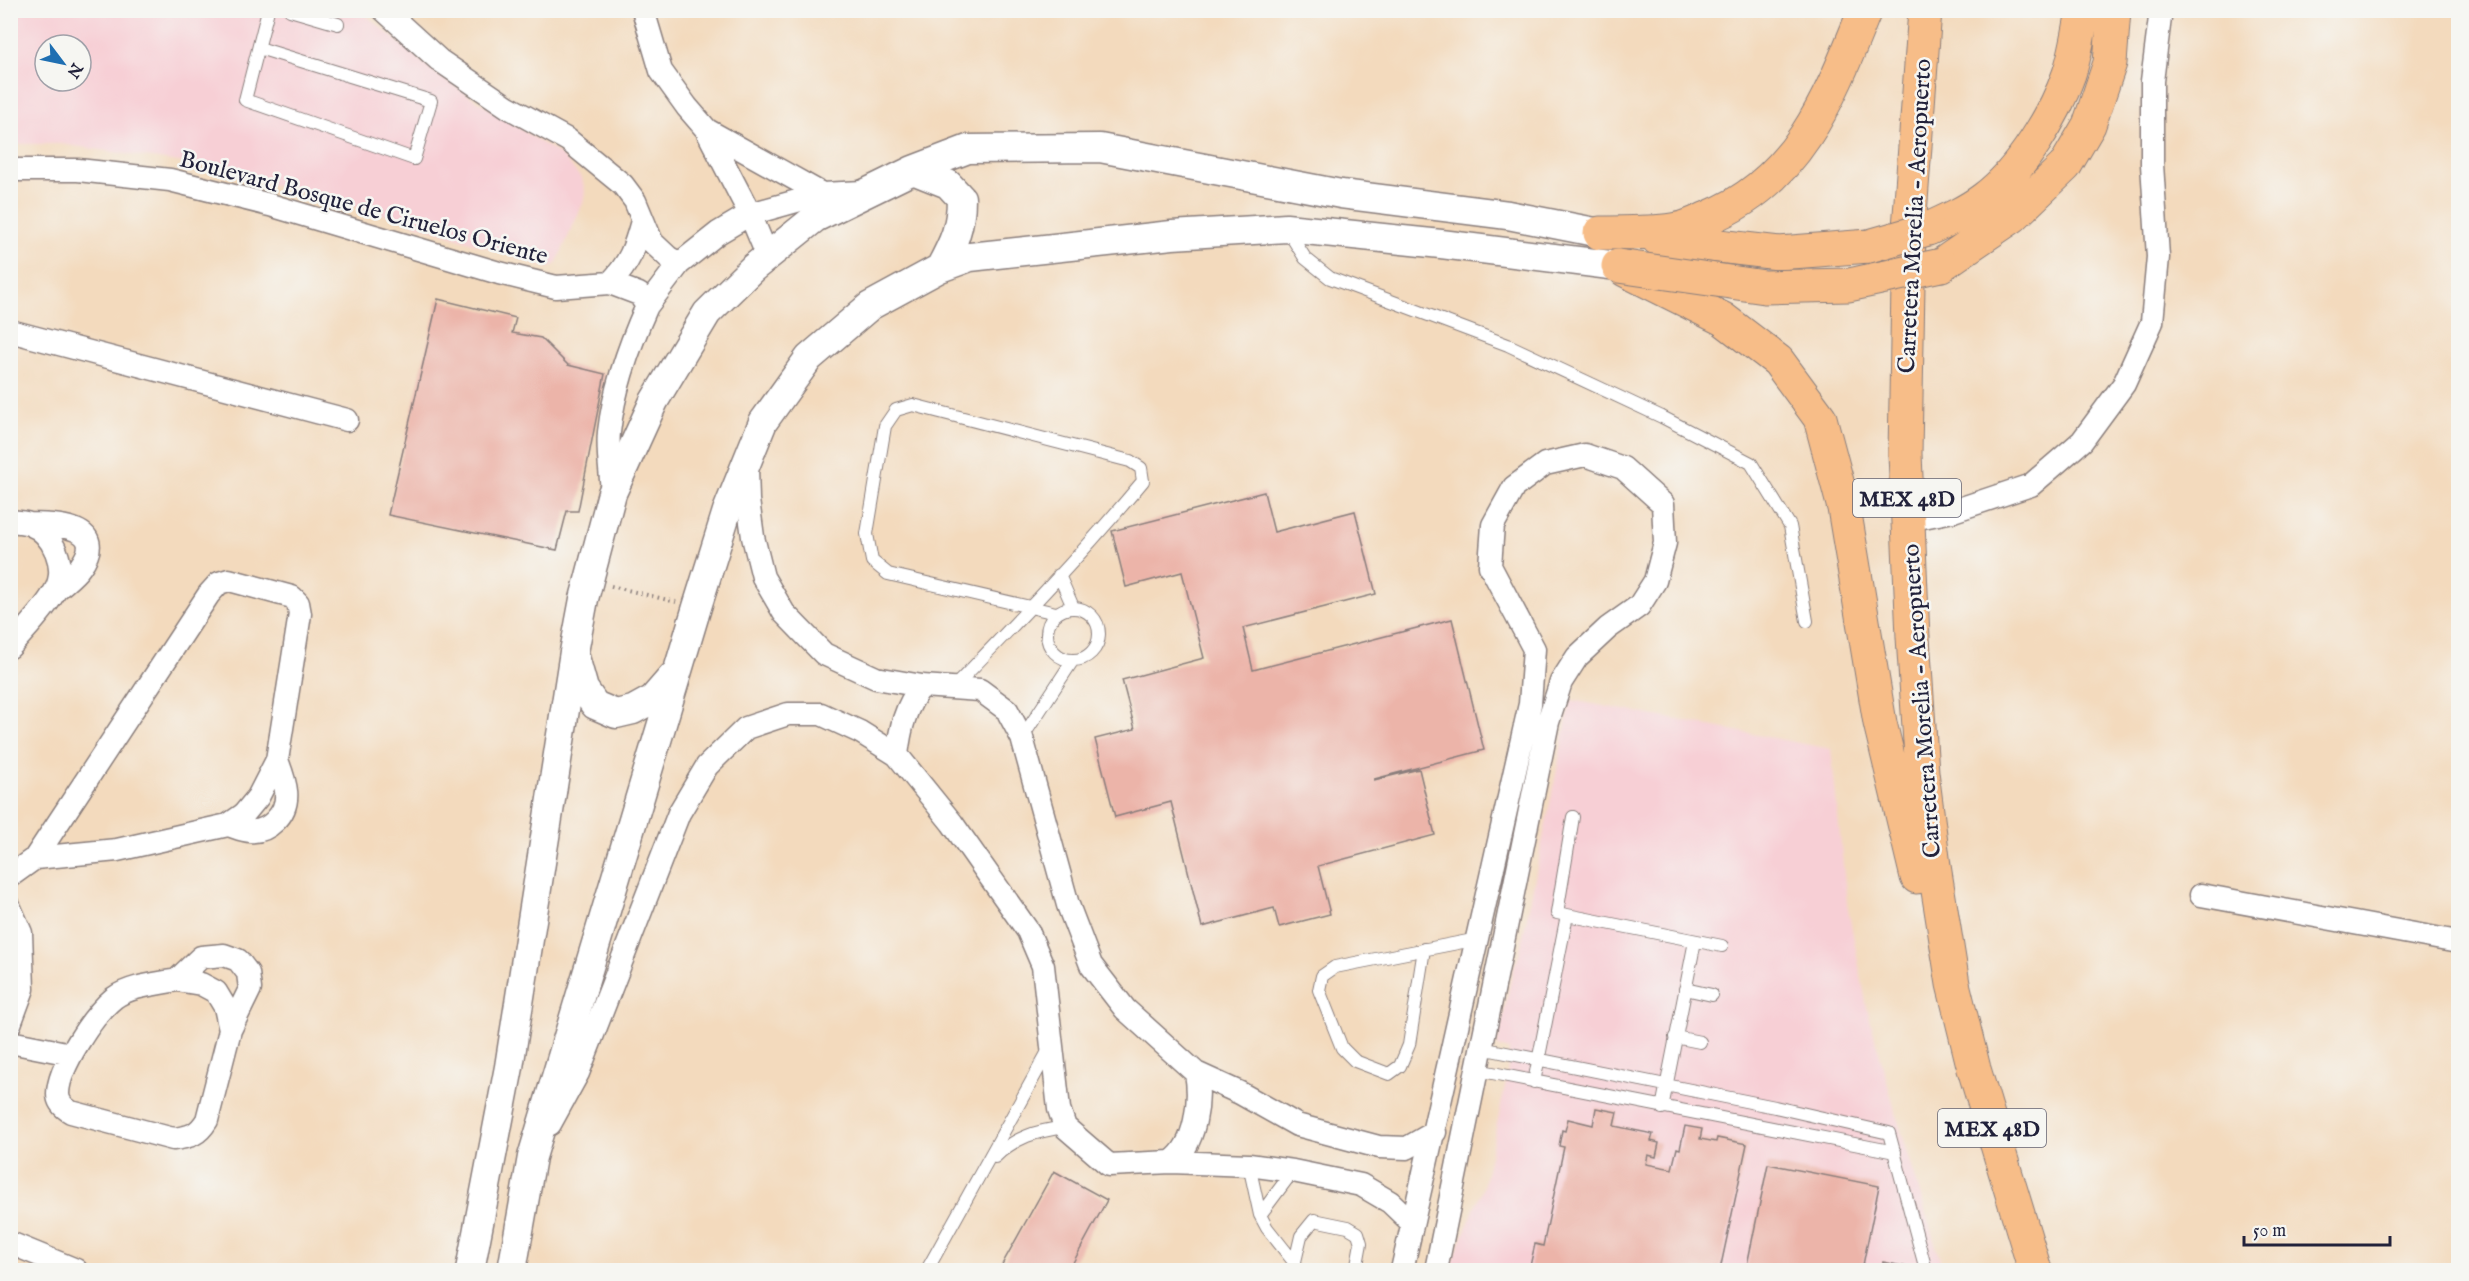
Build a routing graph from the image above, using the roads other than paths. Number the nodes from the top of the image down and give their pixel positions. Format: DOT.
graph roads {
  1 [pos="268,10"];
  2 [pos="290,10"];
  3 [pos="384,10"];
  4 [pos="643,10"];
  5 [pos="1865,10"];
  6 [pos="1925,10"];
  7 [pos="2083,10"];
  8 [pos="2114,10"];
  9 [pos="2161,10"];
  10 [pos="338,24"];
  11 [pos="259,48"];
  12 [pos="706,129"];
  13 [pos="10,170"];
  14 [pos="914,170"];
  15 [pos="870,191"];
  16 [pos="822,194"];
  17 [pos="750,214"];
  18 [pos="642,221"];
  19 [pos="1286,228"];
  20 [pos="1600,233"];
  21 [pos="768,257"];
  22 [pos="679,264"];
  23 [pos="1618,266"];
  24 [pos="940,268"];
  25 [pos="610,283"];
  26 [pos="647,306"];
  27 [pos="10,331"];
  28 [pos="347,420"];
  29 [pos="747,459"];
  30 [pos="612,493"];
  31 [pos="1908,520"];
  32 [pos="20,523"];
  33 [pos="1059,575"];
  34 [pos="56,590"];
  35 [pos="1073,607"];
  36 [pos="1030,609"];
  37 [pos="1056,613"];
  38 [pos="1807,621"];
  39 [pos="10,647"];
  40 [pos="574,652"];
  41 [pos="1073,660"];
  42 [pos="677,673"];
  43 [pos="922,686"];
  44 [pos="953,688"];
  45 [pos="1022,738"];
  46 [pos="897,755"];
  47 [pos="1573,817"];
  48 [pos="35,858"];
  49 [pos="10,876"];
  50 [pos="2201,895"];
  51 [pos="10,908"];
  52 [pos="1567,915"];
  53 [pos="1478,939"];
  54 [pos="1695,941"];
  55 [pos="2458,942"];
  56 [pos="1722,946"];
  57 [pos="1424,949"];
  58 [pos="177,980"];
  59 [pos="1953,984"];
  60 [pos="1685,989"];
  61 [pos="1712,994"];
  62 [pos="10,1024"];
  63 [pos="230,1030"];
  64 [pos="1676,1037"];
  65 [pos="10,1042"];
  66 [pos="1700,1042"];
  67 [pos="1052,1045"];
  68 [pos="71,1054"];
  69 [pos="1538,1058"];
  70 [pos="1479,1059"];
  71 [pos="1196,1073"];
  72 [pos="1534,1082"];
  73 [pos="1667,1085"];
  74 [pos="1775,1107"];
  75 [pos="1662,1108"];
  76 [pos="1065,1127"];
  77 [pos="1771,1129"];
  78 [pos="1435,1132"];
  79 [pos="1894,1152"];
  80 [pos="532,1157"];
  81 [pos="989,1162"];
  82 [pos="1171,1162"];
  83 [pos="1249,1165"];
  84 [pos="1293,1171"];
  85 [pos="1260,1215"];
  86 [pos="1413,1224"];
  87 [pos="10,1243"];
  88 [pos="1294,1266"];
  89 [pos="76,1270"];
  90 [pos="470,1270"];
  91 [pos="512,1270"];
  92 [pos="927,1270"];
  93 [pos="1356,1270"];
  94 [pos="1402,1270"];
  95 [pos="1436,1270"];
  96 [pos="1926,1270"];
  97 [pos="2035,1270"];
  1 -- 11 [label="lane"];
  2 -- 10 [label="lane"];
  3 -- 18 [label="street"];
  4 -- 12 [label="street"];
  5 -- 20 [label="highway"];
  6 -- 31 [label="highway, Carretera Morelia - Aeropuerto / MEX 48D"];
  7 -- 20 [label="highway, bridge"];
  8 -- 23 [label="highway, bridge"];
  9 -- 31 [label="street"];
  11 -- 11 [label="lane"];
  12 -- 16 [label="street"];
  12 -- 17 [label="street"];
  13 -- 25 [label="street, Boulevard Bosque de Ciruelos Oriente"];
  14 -- 15 [label="street"];
  14 -- 20 [label="street"];
  14 -- 24 [label="street"];
  15 -- 16 [label="street"];
  15 -- 21 [label="street"];
  16 -- 17 [label="street"];
  17 -- 21 [label="street"];
  17 -- 22 [label="street"];
  18 -- 22 [label="street"];
  18 -- 25 [label="street"];
  19 -- 23 [label="street"];
  19 -- 24 [label="street"];
  19 -- 38 [label="lane"];
  21 -- 30 [label="street"];
  22 -- 26 [label="street"];
  23 -- 59 [label="highway"];
  24 -- 29 [label="street"];
  25 -- 26 [label="street, Boulevard Bosque de Ciruelos Oriente"];
  26 -- 30 [label="street"];
  27 -- 28 [label="street"];
  29 -- 42 [label="street"];
  29 -- 43 [label="street"];
  30 -- 40 [label="street"];
  31 -- 59 [label="highway, Carretera Morelia - Aeropuerto / MEX 48D"];
  32 -- 34 [label="street"];
  32 -- 34 [label="street"];
  33 -- 35 [label="lane"];
  33 -- 36 [label="lane"];
  33 -- 36 [label="lane"];
  34 -- 39 [label="street"];
  35 -- 37 [label="lane"];
  35 -- 41 [label="lane"];
  36 -- 37 [label="lane"];
  36 -- 44 [label="lane"];
  37 -- 41 [label="lane"];
  40 -- 42 [label="street"];
  40 -- 90 [label="street"];
  41 -- 45 [label="lane"];
  42 -- 80 [label="street"];
  43 -- 44 [label="street"];
  43 -- 46 [label="street"];
  44 -- 45 [label="street"];
  45 -- 71 [label="street"];
  46 -- 67 [label="street"];
  46 -- 80 [label="street"];
  47 -- 52 [label="lane"];
  48 -- 48 [label="street"];
  48 -- 49 [label="street"];
  50 -- 55 [label="street"];
  51 -- 62 [label="street"];
  52 -- 54 [label="lane"];
  52 -- 69 [label="lane"];
  53 -- 57 [label="lane"];
  53 -- 70 [label="street"];
  53 -- 78 [label="street"];
  54 -- 56 [label="lane"];
  54 -- 60 [label="lane"];
  57 -- 57 [label="lane"];
  58 -- 63 [label="street"];
  58 -- 63 [label="street"];
  58 -- 68 [label="street"];
  59 -- 97 [label="highway, Carretera Morelia - Aeropuerto / MEX 48D"];
  60 -- 61 [label="lane"];
  60 -- 64 [label="lane"];
  63 -- 68 [label="street"];
  64 -- 66 [label="lane"];
  64 -- 73 [label="lane"];
  65 -- 68 [label="street"];
  67 -- 76 [label="street"];
  67 -- 81 [label="lane"];
  69 -- 70 [label="lane"];
  69 -- 72 [label="lane"];
  69 -- 73 [label="lane"];
  70 -- 72 [label="lane"];
  70 -- 95 [label="street"];
  71 -- 78 [label="street"];
  71 -- 82 [label="street"];
  72 -- 75 [label="lane"];
  73 -- 74 [label="lane"];
  73 -- 75 [label="lane"];
  74 -- 77 [label="lane"];
  74 -- 79 [label="lane"];
  75 -- 77 [label="lane"];
  76 -- 81 [label="lane"];
  76 -- 82 [label="street"];
  77 -- 79 [label="lane"];
  78 -- 86 [label="street"];
  79 -- 96 [label="lane"];
  80 -- 91 [label="street"];
  81 -- 92 [label="lane"];
  82 -- 83 [label="street"];
  83 -- 84 [label="street"];
  83 -- 85 [label="lane"];
  84 -- 85 [label="lane"];
  84 -- 86 [label="street"];
  85 -- 88 [label="lane"];
  86 -- 94 [label="street"];
  87 -- 89 [label="street"];
  88 -- 93 [label="lane"];
}
